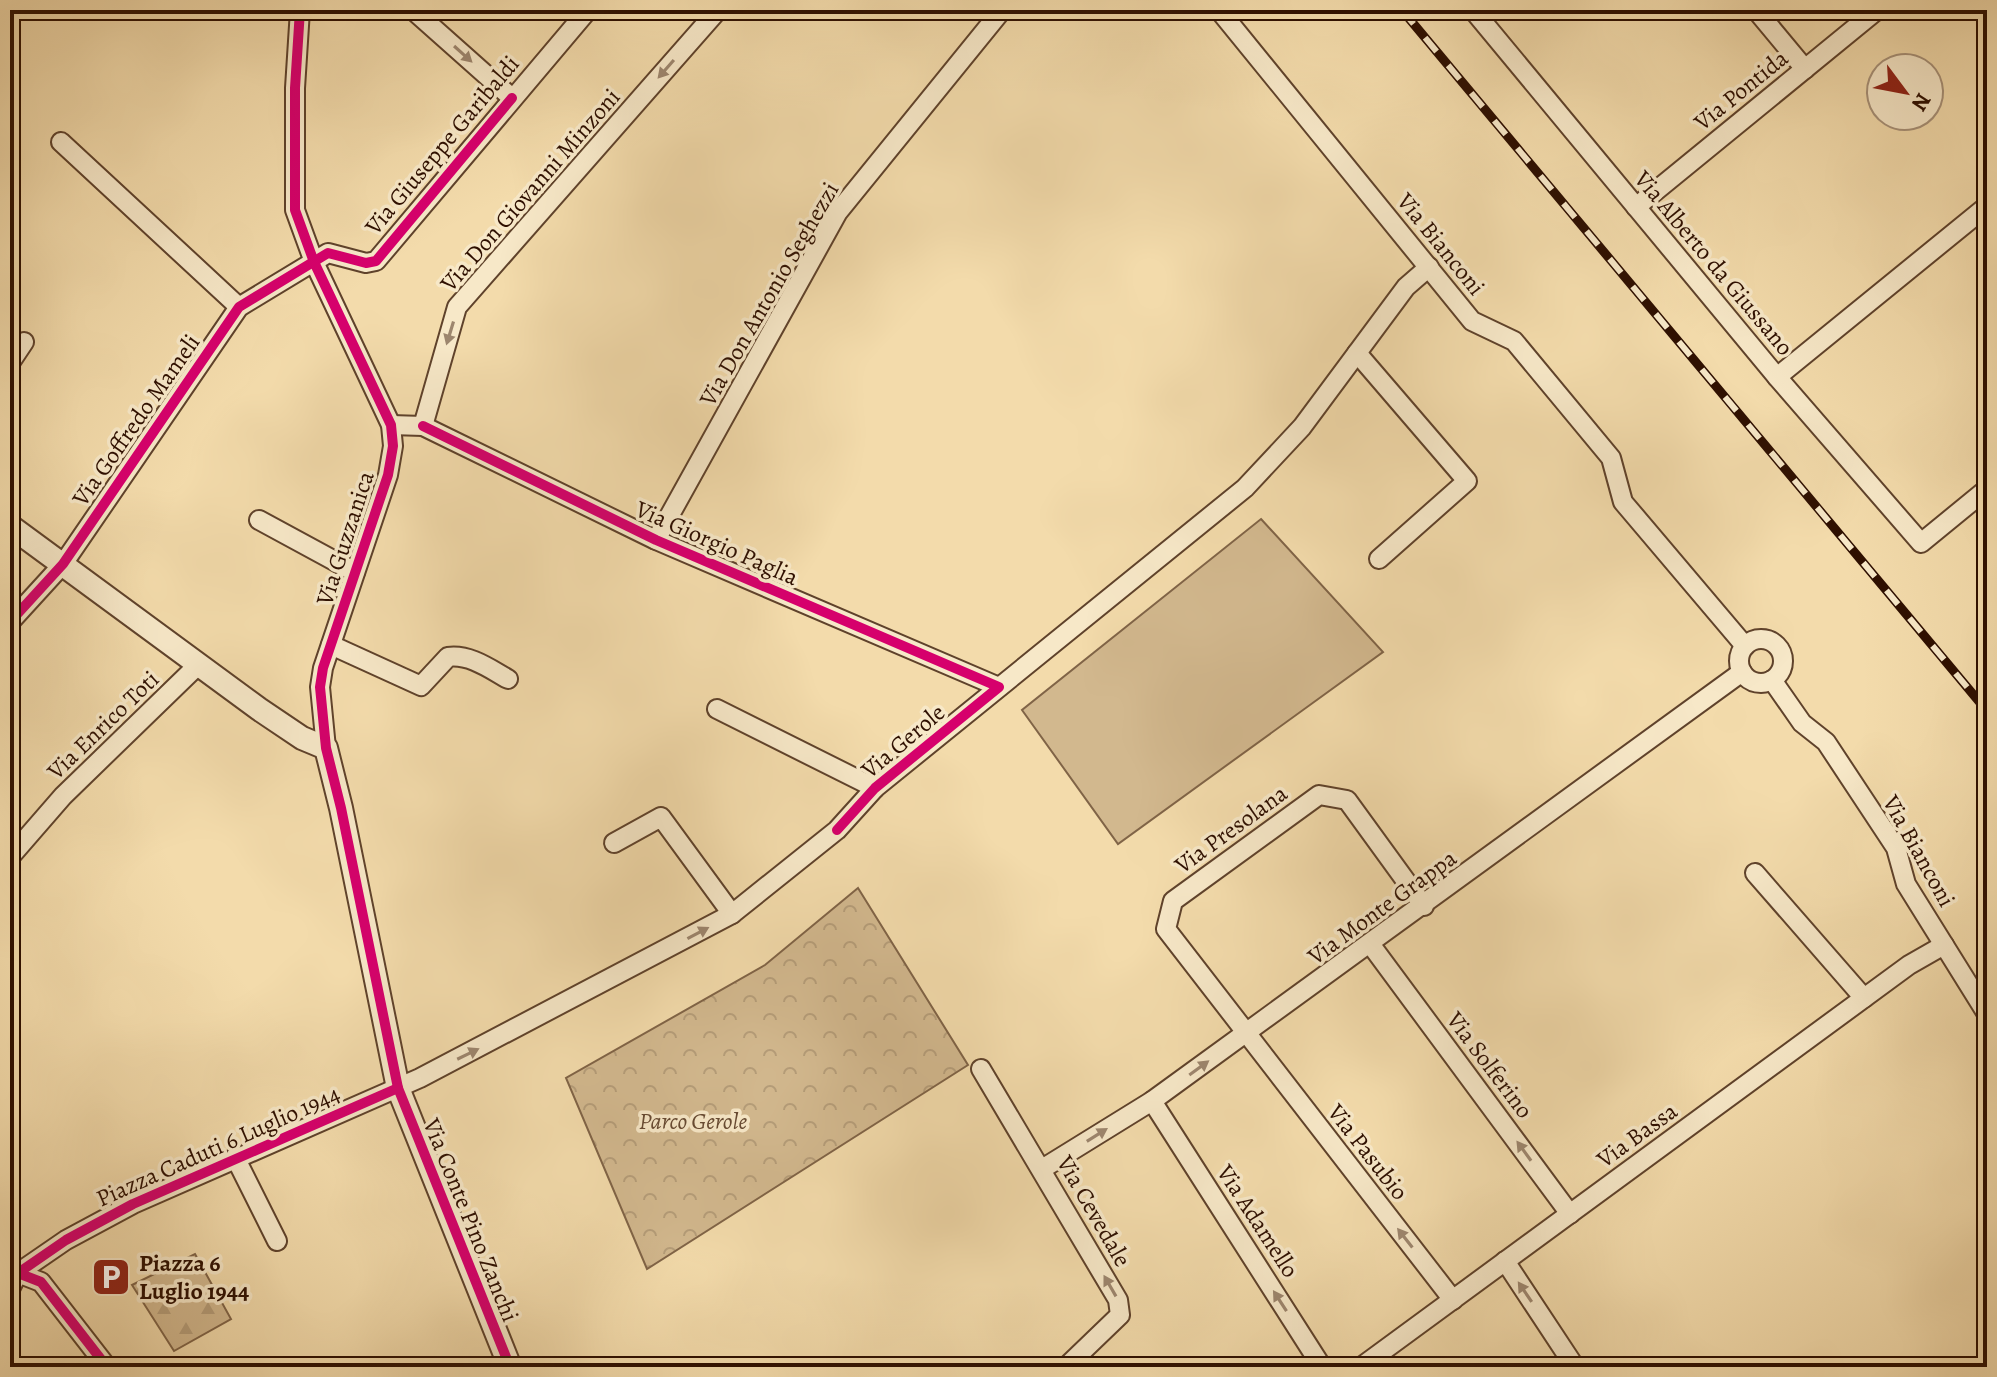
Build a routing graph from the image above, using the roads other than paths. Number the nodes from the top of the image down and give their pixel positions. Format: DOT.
graph roads {
  1 [pos="300,10"];
  2 [pos="413,10"];
  3 [pos="588,10"];
  4 [pos="718,10"];
  5 [pos="1002,10"];
  6 [pos="1219,10"];
  7 [pos="1473,10"];
  8 [pos="1756,10"];
  9 [pos="1877,10"];
  10 [pos="1805,69"];
  11 [pos="512,98"];
  12 [pos="61,142"];
  13 [pos="1987,206"];
  14 [pos="1636,207"];
  15 [pos="314,262"];
  16 [pos="1429,267"];
  17 [pos="239,307"];
  18 [pos="24,342"];
  19 [pos="1357,353"];
  20 [pos="10,363"];
  21 [pos="1777,377"];
  22 [pos="391,425"];
  23 [pos="423,426"];
  24 [pos="1987,489"];
  25 [pos="259,520"];
  26 [pos="10,526"];
  27 [pos="656,540"];
  28 [pos="1379,559"];
  29 [pos="63,564"];
  30 [pos="355,572"];
  31 [pos="10,622"];
  32 [pos="331,645"];
  33 [pos="1745,646"];
  34 [pos="198,665"];
  35 [pos="1742,672"];
  36 [pos="508,679"];
  37 [pos="1772,680"];
  38 [pos="999,687"];
  39 [pos="717,709"];
  40 [pos="326,748"];
  41 [pos="875,788"];
  42 [pos="614,843"];
  43 [pos="10,857"];
  44 [pos="1755,873"];
  45 [pos="1424,906"];
  46 [pos="732,914"];
  47 [pos="1371,945"];
  48 [pos="1944,945"];
  49 [pos="1864,998"];
  50 [pos="1987,1014"];
  51 [pos="1245,1034"];
  52 [pos="981,1069"];
  53 [pos="398,1088"];
  54 [pos="1152,1101"];
  55 [pos="235,1157"];
  56 [pos="1042,1169"];
  57 [pos="1570,1214"];
  58 [pos="277,1241"];
  59 [pos="1505,1261"];
  60 [pos="13,1275"];
  61 [pos="1453,1300"];
  62 [pos="107,1367"];
  63 [pos="510,1367"];
  64 [pos="1066,1367"];
  65 [pos="1322,1367"];
  66 [pos="1361,1367"];
  67 [pos="1575,1367"];
  1 -- 15 [label="street, Via Guzzanica"];
  2 -- 11 [label="street, one-way"];
  3 -- 11 [label="street, Via Giuseppe Garibaldi"];
  4 -- 23 [label="street, Via Don Giovanni Minzoni, one-way"];
  5 -- 27 [label="street, Via Don Antonio Seghezzi"];
  6 -- 16 [label="street, Via Bianconi"];
  7 -- 14 [label="street, Via Alberto da Giussano"];
  8 -- 10 [label="street"];
  9 -- 10 [label="street, Via Pontida"];
  10 -- 14 [label="street, Via Pontida"];
  11 -- 15 [label="street, Via Giuseppe Garibaldi"];
  12 -- 17 [label="street"];
  13 -- 21 [label="street"];
  14 -- 21 [label="street, Via Alberto da Giussano"];
  15 -- 17 [label="street, Via Goffredo Mameli"];
  15 -- 22 [label="street, Via Guzzanica"];
  16 -- 19 [label="street, Via Gerole"];
  16 -- 33 [label="street, Via Bianconi"];
  17 -- 29 [label="street, Via Goffredo Mameli"];
  18 -- 20 [label="street"];
  19 -- 28 [label="street"];
  19 -- 38 [label="street, Via Gerole"];
  21 -- 24 [label="street, Via Alberto da Giussano"];
  22 -- 23 [label="street, Via Giorgio Paglia"];
  22 -- 30 [label="street, Via Guzzanica"];
  23 -- 27 [label="street, Via Giorgio Paglia"];
  25 -- 30 [label="street"];
  26 -- 29 [label="street"];
  27 -- 38 [label="street, Via Giorgio Paglia"];
  29 -- 31 [label="street, Via Goffredo Mameli"];
  29 -- 34 [label="street"];
  30 -- 32 [label="street, Via Guzzanica"];
  32 -- 36 [label="street"];
  32 -- 40 [label="street, Via Guzzanica"];
  33 -- 35 [label="street"];
  33 -- 37 [label="street"];
  34 -- 40 [label="street"];
  34 -- 43 [label="street, Via Enrico Toti"];
  35 -- 37 [label="street"];
  35 -- 45 [label="street, Via Monte Grappa"];
  37 -- 48 [label="street, Via Bianconi"];
  38 -- 41 [label="street, Via Gerole"];
  39 -- 41 [label="street"];
  40 -- 53 [label="street, Via Guzzanica"];
  41 -- 46 [label="street, Via Gerole"];
  42 -- 46 [label="street"];
  44 -- 49 [label="street"];
  45 -- 47 [label="street, Via Monte Grappa"];
  45 -- 51 [label="street, Via Presolana"];
  53 -- 46 [label="street, Via Gerole, one-way"];
  47 -- 51 [label="street, Via Monte Grappa"];
  57 -- 47 [label="street, Via Solferino, one-way"];
  48 -- 49 [label="street, Via Bassa"];
  48 -- 50 [label="street, Via Bianconi"];
  49 -- 57 [label="street, Via Bassa"];
  54 -- 51 [label="street, Via Monte Grappa, one-way"];
  61 -- 51 [label="street, Via Pasubio, one-way"];
  52 -- 56 [label="street, Via Cevedale"];
  53 -- 55 [label="street, Piazza Caduti 6 Luglio 1944"];
  53 -- 63 [label="street, Via Conte Pino Zanchi"];
  56 -- 54 [label="street, Via Monte Grappa, one-way"];
  65 -- 54 [label="street, Via Adamello, one-way"];
  55 -- 58 [label="street, Piazza Caduti 6 Luglio 1944"];
  55 -- 60 [label="street, Piazza Caduti 6 Luglio 1944"];
  64 -- 56 [label="street, Via Cevedale, one-way"];
  57 -- 59 [label="street, Via Bassa"];
  59 -- 61 [label="street, Via Bassa"];
  67 -- 59 [label="street, one-way"];
  60 -- 62 [label="street"];
  61 -- 66 [label="street, Via Bassa"];
}
